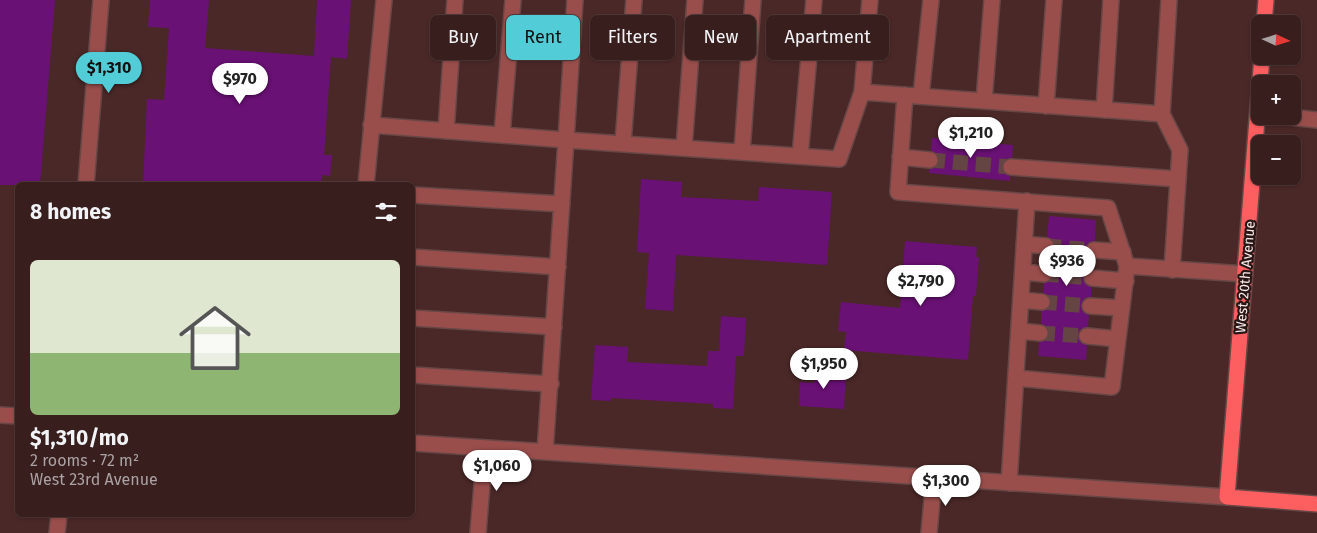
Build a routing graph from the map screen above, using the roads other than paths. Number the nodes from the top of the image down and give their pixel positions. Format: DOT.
graph roads {
  1 [pos="101,0"];
  2 [pos="384,0"];
  3 [pos="455,0"];
  4 [pos="513,0"];
  5 [pos="575,0"];
  6 [pos="634,0"];
  7 [pos="695,0"];
  8 [pos="753,0"];
  9 [pos="814,0"];
  10 [pos="870,0"];
  11 [pos="931,0"];
  12 [pos="992,0"];
  13 [pos="1054,0"];
  14 [pos="1112,0"];
  15 [pos="1169,0"];
  16 [pos="1266,0"];
  17 [pos="1265,15"];
  18 [pos="862,92"];
  19 [pos="905,95"];
  20 [pos="921,96"];
  21 [pos="984,101"];
  22 [pos="1046,106"];
  23 [pos="1104,110"];
  24 [pos="1162,114"];
  25 [pos="1301,118"];
  26 [pos="1317,120"];
  27 [pos="371,125"];
  28 [pos="1257,125"];
  29 [pos="446,131"];
  30 [pos="502,134"];
  31 [pos="566,140"];
  32 [pos="623,143"];
  33 [pos="684,148"];
  34 [pos="742,152"];
  35 [pos="800,156"];
  36 [pos="900,157"];
  37 [pos="930,160"];
  38 [pos="1011,167"];
  39 [pos="1178,179"];
  40 [pos="86,182"];
  41 [pos="366,182"];
  42 [pos="415,195"];
  43 [pos="1027,202"];
  44 [pos="562,204"];
  45 [pos="1024,244"];
  46 [pos="1046,246"];
  47 [pos="1094,250"];
  48 [pos="415,256"];
  49 [pos="1125,266"];
  50 [pos="558,267"];
  51 [pos="1172,270"];
  52 [pos="1023,272"];
  53 [pos="1044,274"];
  54 [pos="1245,274"];
  55 [pos="1092,278"];
  56 [pos="1021,300"];
  57 [pos="1042,302"];
  58 [pos="1090,306"];
  59 [pos="1122,308"];
  60 [pos="415,318"];
  61 [pos="554,327"];
  62 [pos="1019,331"];
  63 [pos="1040,333"];
  64 [pos="1088,336"];
  65 [pos="1118,339"];
  66 [pos="415,375"];
  67 [pos="1016,378"];
  68 [pos="551,384"];
  69 [pos="0,415"];
  70 [pos="15,416"];
  71 [pos="415,443"];
  72 [pos="485,448"];
  73 [pos="545,452"];
  74 [pos="934,478"];
  75 [pos="1009,483"];
  76 [pos="1227,497"];
  77 [pos="1317,504"];
  78 [pos="58,517"];
  79 [pos="57,533"];
  80 [pos="478,533"];
  81 [pos="929,533"];
  1 -- 40 [label="street"];
  2 -- 27 [label="street"];
  3 -- 29 [label="street"];
  4 -- 30 [label="street"];
  5 -- 31 [label="street"];
  6 -- 32 [label="street"];
  7 -- 33 [label="street"];
  8 -- 34 [label="street"];
  9 -- 35 [label="street"];
  10 -- 18 [label="street"];
  11 -- 20 [label="street"];
  12 -- 21 [label="street"];
  13 -- 22 [label="street"];
  14 -- 23 [label="street"];
  15 -- 24 [label="street"];
  16 -- 17 [label="main road"];
  18 -- 19 [label="street"];
  18 -- 35 [label="street"];
  19 -- 20 [label="street"];
  19 -- 36 [label="street"];
  20 -- 21 [label="street"];
  21 -- 22 [label="street"];
  22 -- 23 [label="street"];
  23 -- 24 [label="street"];
  24 -- 39 [label="street"];
  25 -- 26 [label="street"];
  27 -- 29 [label="street"];
  27 -- 41 [label="street"];
  28 -- 54 [label="main road, West 20th Avenue"];
  29 -- 30 [label="street"];
  30 -- 31 [label="street"];
  31 -- 32 [label="street"];
  31 -- 44 [label="street"];
  32 -- 33 [label="street"];
  33 -- 34 [label="street"];
  34 -- 35 [label="street"];
  36 -- 37 [label="street"];
  36 -- 43 [label="street"];
  38 -- 39 [label="street"];
  39 -- 51 [label="street"];
  42 -- 44 [label="street"];
  43 -- 45 [label="street"];
  43 -- 49 [label="street"];
  44 -- 50 [label="street"];
  45 -- 46 [label="street"];
  45 -- 52 [label="street"];
  47 -- 49 [label="street"];
  48 -- 50 [label="street"];
  49 -- 51 [label="street"];
  49 -- 55 [label="street"];
  49 -- 59 [label="street"];
  50 -- 61 [label="street"];
  51 -- 54 [label="street"];
  52 -- 53 [label="street"];
  52 -- 56 [label="street"];
  54 -- 76 [label="main road, West 20th Avenue"];
  56 -- 57 [label="street"];
  56 -- 62 [label="street"];
  58 -- 59 [label="street"];
  59 -- 65 [label="street"];
  60 -- 61 [label="street"];
  61 -- 68 [label="street"];
  62 -- 63 [label="street"];
  62 -- 67 [label="street"];
  64 -- 65 [label="street"];
  65 -- 67 [label="street"];
  66 -- 68 [label="street"];
  67 -- 75 [label="street"];
  68 -- 73 [label="street"];
  69 -- 70 [label="street"];
  71 -- 72 [label="street"];
  72 -- 73 [label="street"];
  72 -- 80 [label="street"];
  73 -- 74 [label="street"];
  74 -- 75 [label="street"];
  74 -- 81 [label="street"];
  75 -- 76 [label="street"];
  76 -- 77 [label="main road"];
  78 -- 79 [label="street"];
}
